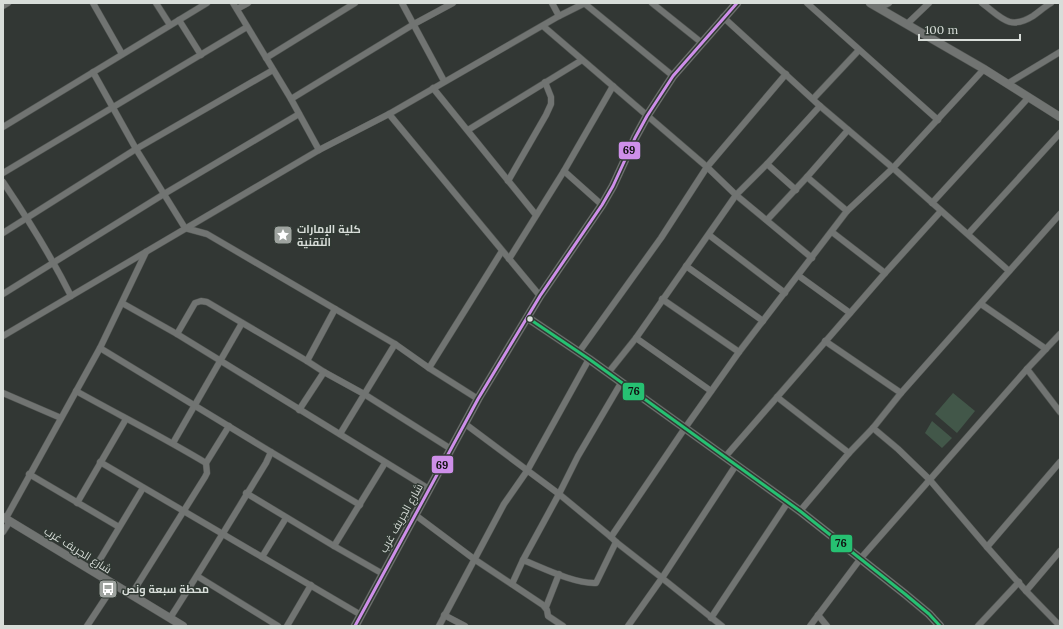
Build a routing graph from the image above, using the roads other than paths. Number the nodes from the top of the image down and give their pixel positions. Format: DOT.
graph roads {
  1 [pos="8,3"];
  2 [pos="93,3"];
  3 [pos="156,3"];
  4 [pos="207,3"];
  5 [pos="233,3"];
  6 [pos="248,3"];
  7 [pos="355,3"];
  8 [pos="402,3"];
  9 [pos="453,3"];
  10 [pos="552,3"];
  11 [pos="584,3"];
  12 [pos="652,3"];
  13 [pos="807,3"];
  14 [pos="870,3"];
  15 [pos="889,3"];
  16 [pos="929,3"];
  17 [pos="982,3"];
  18 [pos="1051,3"];
  19 [pos="733,4"];
  20 [pos="3,6"];
  21 [pos="879,8"];
  22 [pos="237,10"];
  23 [pos="559,16"];
  24 [pos="724,18"];
  25 [pos="179,20"];
  26 [pos="414,24"];
  27 [pos="907,24"];
  28 [pos="170,25"];
  29 [pos="543,26"];
  30 [pos="247,27"];
  31 [pos="702,43"];
  32 [pos="859,50"];
  33 [pos="1060,52"];
  34 [pos="122,54"];
  35 [pos="201,55"];
  36 [pos="266,58"];
  37 [pos="582,60"];
  38 [pos="984,69"];
  39 [pos="273,70"];
  40 [pos="93,72"];
  41 [pos="786,74"];
  42 [pos="673,76"];
  43 [pos="444,81"];
  44 [pos="545,82"];
  45 [pos="1007,84"];
  46 [pos="613,86"];
  47 [pos="433,88"];
  48 [pos="1030,97"];
  49 [pos="291,99"];
  50 [pos="813,99"];
  51 [pos="820,106"];
  52 [pos="114,107"];
  53 [pos="299,114"];
  54 [pos="389,114"];
  55 [pos="647,116"];
  56 [pos="1060,117"];
  57 [pos="938,120"];
  58 [pos="3,126"];
  59 [pos="468,130"];
  60 [pos="848,130"];
  61 [pos="1060,133"];
  62 [pos="136,149"];
  63 [pos="319,150"];
  64 [pos="767,164"];
  65 [pos="707,167"];
  66 [pos="893,168"];
  67 [pos="564,170"];
  68 [pos="3,173"];
  69 [pos="807,177"];
  70 [pos="508,181"];
  71 [pos="3,182"];
  72 [pos="796,190"];
  73 [pos="164,194"];
  74 [pos="736,195"];
  75 [pos="932,203"];
  76 [pos="602,205"];
  77 [pos="847,211"];
  78 [pos="941,211"];
  79 [pos="1060,214"];
  80 [pos="536,215"];
  81 [pos="27,218"];
  82 [pos="767,220"];
  83 [pos="185,228"];
  84 [pos="832,232"];
  85 [pos="3,233"];
  86 [pos="968,234"];
  87 [pos="709,235"];
  88 [pos="502,251"];
  89 [pos="146,252"];
  90 [pos="812,258"];
  91 [pos="509,259"];
  92 [pos="54,262"];
  93 [pos="686,266"];
  94 [pos="1009,271"];
  95 [pos="885,273"];
  96 [pos="799,276"];
  97 [pos="785,293"];
  98 [pos="3,294"];
  99 [pos="71,296"];
  100 [pos="540,296"];
  101 [pos="662,299"];
  102 [pos="122,303"];
  103 [pos="981,304"];
  104 [pos="335,309"];
  105 [pos="850,313"];
  106 [pos="528,318"];
  107 [pos="763,321"];
  108 [pos="242,323"];
  109 [pos="177,334"];
  110 [pos="1060,334"];
  111 [pos="3,336"];
  112 [pos="636,338"];
  113 [pos="825,341"];
  114 [pos="395,344"];
  115 [pos="100,348"];
  116 [pos="1046,349"];
  117 [pos="578,352"];
  118 [pos="739,352"];
  119 [pos="589,360"];
  120 [pos="220,361"];
  121 [pos="307,361"];
  122 [pos="429,368"];
  123 [pos="1027,369"];
  124 [pos="324,372"];
  125 [pos="608,373"];
  126 [pos="621,383"];
  127 [pos="76,391"];
  128 [pos="711,391"];
  129 [pos="3,393"];
  130 [pos="901,393"];
  131 [pos="364,394"];
  132 [pos="777,397"];
  133 [pos="478,398"];
  134 [pos="195,405"];
  135 [pos="299,410"];
  136 [pos="1060,412"];
  137 [pos="61,418"];
  138 [pos="126,419"];
  139 [pos="464,423"];
  140 [pos="229,426"];
  141 [pos="685,428"];
  142 [pos="873,428"];
  143 [pos="340,434"];
  144 [pos="173,443"];
  145 [pos="451,449"];
  146 [pos="271,452"];
  147 [pos="849,453"];
  148 [pos="725,457"];
  149 [pos="100,462"];
  150 [pos="206,462"];
  151 [pos="1060,462"];
  152 [pos="385,463"];
  153 [pos="736,465"];
  154 [pos="527,471"];
  155 [pos="29,474"];
  156 [pos="929,479"];
  157 [pos="142,488"];
  158 [pos="429,489"];
  159 [pos="246,494"];
  160 [pos="560,494"];
  161 [pos="788,502"];
  162 [pos="77,503"];
  163 [pos="360,504"];
  164 [pos="183,510"];
  165 [pos="800,511"];
  166 [pos="414,514"];
  167 [pos="286,518"];
  168 [pos="6,519"];
  169 [pos="119,527"];
  170 [pos="3,532"];
  171 [pos="222,533"];
  172 [pos="611,537"];
  173 [pos="616,542"];
  174 [pos="334,546"];
  175 [pos="987,547"];
  176 [pos="1060,551"];
  177 [pos="262,557"];
  178 [pos="861,558"];
  179 [pos="474,559"];
  180 [pos="523,560"];
  181 [pos="93,571"];
  182 [pos="383,574"];
  183 [pos="559,574"];
  184 [pos="197,576"];
  185 [pos="662,578"];
  186 [pos="1019,582"];
  187 [pos="512,584"];
  188 [pos="114,585"];
  189 [pos="311,585"];
  190 [pos="1026,591"];
  191 [pos="131,595"];
  192 [pos="546,607"];
  193 [pos="361,615"];
  194 [pos="444,615"];
  195 [pos="818,615"];
  196 [pos="170,618"];
  197 [pos="711,618"];
  198 [pos="1059,625"];
  199 [pos="87,626"];
  200 [pos="183,626"];
  201 [pos="278,626"];
  202 [pos="287,626"];
  203 [pos="354,626"];
  204 [pos="439,626"];
  205 [pos="465,626"];
  206 [pos="563,626"];
  207 [pos="628,626"];
  208 [pos="722,626"];
  209 [pos="810,626"];
  210 [pos="827,626"];
  211 [pos="940,626"];
  212 [pos="978,626"];
  1 -- 20 [label="street"];
  2 -- 34 [label="street"];
  3 -- 28 [label="street"];
  4 -- 25 [label="street"];
  5 -- 22 [label="street"];
  6 -- 22 [label="street"];
  7 -- 36 [label="street"];
  8 -- 26 [label="street"];
  9 -- 26 [label="street"];
  10 -- 23 [label="street"];
  11 -- 23 [label="street"];
  11 -- 42 [label="street"];
  12 -- 31 [label="street"];
  13 -- 32 [label="street"];
  14 -- 21 [label="street"];
  15 -- 21 [label="street"];
  16 -- 27 [label="street"];
  17 -- 18 [label="street"];
  19 -- 24 [label="street, شارع الجريف غرب"];
  21 -- 27 [label="street"];
  22 -- 30 [label="street"];
  23 -- 29 [label="street"];
  24 -- 31 [label="street, شارع الجريف غرب"];
  24 -- 41 [label="street"];
  25 -- 28 [label="street"];
  25 -- 35 [label="street"];
  26 -- 43 [label="street"];
  26 -- 49 [label="street"];
  27 -- 38 [label="street"];
  28 -- 34 [label="street"];
  29 -- 37 [label="street"];
  29 -- 43 [label="street"];
  30 -- 35 [label="street"];
  30 -- 36 [label="street"];
  31 -- 42 [label="street, شارع الجريف غرب"];
  32 -- 50 [label="street"];
  32 -- 57 [label="street"];
  33 -- 45 [label="street"];
  34 -- 40 [label="street"];
  35 -- 52 [label="street"];
  36 -- 39 [label="street"];
  37 -- 44 [label="street"];
  37 -- 46 [label="street"];
  38 -- 45 [label="street"];
  38 -- 57 [label="street"];
  39 -- 49 [label="street"];
  39 -- 62 [label="street"];
  40 -- 52 [label="street"];
  40 -- 58 [label="street"];
  41 -- 50 [label="street"];
  41 -- 65 [label="street"];
  42 -- 55 [label="street, شارع الجريف غرب"];
  43 -- 47 [label="street"];
  44 -- 59 [label="street"];
  44 -- 70 [label="street"];
  45 -- 48 [label="street"];
  46 -- 55 [label="street"];
  46 -- 67 [label="street"];
  47 -- 54 [label="street"];
  47 -- 59 [label="street"];
  48 -- 56 [label="street"];
  48 -- 75 [label="street"];
  49 -- 53 [label="street"];
  50 -- 51 [label="street"];
  51 -- 60 [label="street"];
  51 -- 64 [label="street"];
  52 -- 62 [label="street"];
  52 -- 68 [label="street"];
  53 -- 63 [label="street"];
  53 -- 73 [label="street"];
  54 -- 63 [label="street"];
  54 -- 88 [label="street"];
  55 -- 65 [label="street"];
  55 -- 76 [label="street, شارع الجريف غرب"];
  57 -- 66 [label="street"];
  59 -- 70 [label="street"];
  60 -- 66 [label="street"];
  60 -- 69 [label="street"];
  61 -- 86 [label="street"];
  62 -- 73 [label="street"];
  62 -- 81 [label="street"];
  63 -- 83 [label="street"];
  64 -- 72 [label="street"];
  64 -- 74 [label="street"];
  65 -- 74 [label="street"];
  65 -- 117 [label="street"];
  66 -- 75 [label="street"];
  66 -- 77 [label="street"];
  67 -- 76 [label="street"];
  67 -- 80 [label="street"];
  69 -- 72 [label="street"];
  69 -- 77 [label="street"];
  70 -- 80 [label="street"];
  71 -- 81 [label="street"];
  72 -- 82 [label="street"];
  73 -- 83 [label="street"];
  73 -- 92 [label="street"];
  74 -- 82 [label="street"];
  74 -- 87 [label="street"];
  75 -- 78 [label="street"];
  76 -- 100 [label="street, شارع الجريف غرب"];
  77 -- 84 [label="street"];
  78 -- 86 [label="street"];
  78 -- 95 [label="street"];
  79 -- 94 [label="street"];
  80 -- 91 [label="street"];
  81 -- 85 [label="street"];
  81 -- 92 [label="street"];
  82 -- 90 [label="street"];
  83 -- 89 [label="street"];
  83 -- 104 [label="street"];
  84 -- 90 [label="street"];
  84 -- 95 [label="street"];
  86 -- 94 [label="street"];
  87 -- 93 [label="street"];
  87 -- 97 [label="street"];
  88 -- 91 [label="street"];
  88 -- 122 [label="street"];
  89 -- 99 [label="street"];
  89 -- 102 [label="street"];
  90 -- 96 [label="street"];
  91 -- 100 [label="street"];
  92 -- 98 [label="street"];
  92 -- 99 [label="street"];
  93 -- 101 [label="street"];
  93 -- 107 [label="street"];
  94 -- 103 [label="street"];
  95 -- 105 [label="street"];
  96 -- 97 [label="street"];
  96 -- 105 [label="street"];
  97 -- 107 [label="street"];
  99 -- 111 [label="street"];
  100 -- 106 [label="street, شارع الجريف غرب"];
  101 -- 112 [label="street"];
  101 -- 118 [label="street"];
  102 -- 109 [label="street"];
  102 -- 115 [label="street"];
  103 -- 116 [label="street"];
  103 -- 130 [label="street"];
  104 -- 114 [label="street"];
  104 -- 121 [label="street"];
  105 -- 113 [label="street"];
  106 -- 117 [label="street"];
  106 -- 133 [label="street, شارع الجريف غرب"];
  107 -- 118 [label="street"];
  108 -- 109 [label="street"];
  108 -- 120 [label="street"];
  108 -- 121 [label="street"];
  109 -- 120 [label="street"];
  110 -- 116 [label="street"];
  112 -- 125 [label="street"];
  112 -- 128 [label="street"];
  113 -- 130 [label="street"];
  113 -- 132 [label="street"];
  114 -- 122 [label="street"];
  114 -- 131 [label="street"];
  115 -- 127 [label="street"];
  115 -- 134 [label="street"];
  116 -- 123 [label="street"];
  117 -- 119 [label="street"];
  118 -- 128 [label="street"];
  119 -- 125 [label="street"];
  119 -- 154 [label="street"];
  120 -- 134 [label="street"];
  120 -- 135 [label="street"];
  121 -- 124 [label="street"];
  122 -- 133 [label="street"];
  123 -- 136 [label="street"];
  123 -- 156 [label="street"];
  124 -- 131 [label="street"];
  124 -- 135 [label="street"];
  125 -- 126 [label="street"];
  126 -- 141 [label="street"];
  126 -- 160 [label="street"];
  127 -- 137 [label="street"];
  127 -- 138 [label="street"];
  128 -- 141 [label="street"];
  129 -- 137 [label="street"];
  130 -- 142 [label="street"];
  131 -- 143 [label="street"];
  131 -- 145 [label="street"];
  132 -- 147 [label="street"];
  132 -- 148 [label="street"];
  133 -- 139 [label="street, شارع الجريف غرب"];
  134 -- 140 [label="street"];
  134 -- 144 [label="street"];
  135 -- 143 [label="street"];
  137 -- 155 [label="street"];
  138 -- 144 [label="street"];
  138 -- 149 [label="street"];
  139 -- 145 [label="street, شارع الجريف غرب"];
  139 -- 154 [label="street"];
  140 -- 146 [label="street"];
  140 -- 150 [label="street"];
  141 -- 148 [label="street"];
  141 -- 172 [label="street"];
  142 -- 147 [label="street"];
  142 -- 156 [label="street"];
  143 -- 152 [label="street"];
  144 -- 150 [label="street"];
  145 -- 158 [label="street, شارع الجريف غرب"];
  146 -- 159 [label="street"];
  146 -- 163 [label="street"];
  147 -- 165 [label="street"];
  148 -- 153 [label="street"];
  149 -- 157 [label="street"];
  149 -- 162 [label="street"];
  150 -- 164 [label="street"];
  151 -- 175 [label="street"];
  152 -- 158 [label="street"];
  152 -- 163 [label="street"];
  153 -- 161 [label="street"];
  153 -- 185 [label="street"];
  154 -- 160 [label="street"];
  154 -- 179 [label="street"];
  155 -- 162 [label="street"];
  155 -- 168 [label="street"];
  156 -- 175 [label="street"];
  156 -- 178 [label="street"];
  157 -- 164 [label="street"];
  157 -- 169 [label="street"];
  158 -- 166 [label="street, شارع الجريف غرب"];
  159 -- 167 [label="street"];
  159 -- 171 [label="street"];
  160 -- 172 [label="street"];
  160 -- 180 [label="street"];
  161 -- 165 [label="street"];
  161 -- 197 [label="street"];
  162 -- 169 [label="street"];
  163 -- 174 [label="street"];
  164 -- 171 [label="street"];
  164 -- 191 [label="street"];
  165 -- 178 [label="street"];
  166 -- 179 [label="street"];
  166 -- 182 [label="street, شارع الجريف غرب"];
  167 -- 174 [label="street"];
  167 -- 177 [label="street"];
  168 -- 170 [label="street"];
  168 -- 181 [label="street, شارع الجريف غرب"];
  169 -- 181 [label="street"];
  171 -- 177 [label="street"];
  171 -- 184 [label="street"];
  172 -- 173 [label="street"];
  173 -- 183 [label="street"];
  173 -- 185 [label="street"];
  174 -- 182 [label="street"];
  175 -- 186 [label="street"];
  176 -- 190 [label="street"];
  177 -- 189 [label="street"];
  178 -- 195 [label="street"];
  178 -- 211 [label="street"];
  179 -- 187 [label="street"];
  179 -- 194 [label="street"];
  180 -- 183 [label="street"];
  180 -- 187 [label="street"];
  181 -- 188 [label="street, شارع الجريف غرب"];
  182 -- 193 [label="street, شارع الجريف غرب"];
  183 -- 192 [label="street"];
  184 -- 196 [label="street"];
  184 -- 201 [label="street"];
  185 -- 197 [label="street"];
  185 -- 207 [label="street"];
  186 -- 190 [label="street"];
  186 -- 212 [label="street"];
  187 -- 192 [label="street"];
  188 -- 191 [label="street, شارع الجريف غرب"];
  188 -- 199 [label="street"];
  189 -- 193 [label="street"];
  189 -- 202 [label="street"];
  190 -- 198 [label="street"];
  191 -- 196 [label="street, شارع الجريف غرب"];
  192 -- 206 [label="street"];
  193 -- 203 [label="street, شارع الجريف غرب"];
  194 -- 204 [label="street"];
  194 -- 205 [label="street"];
  195 -- 209 [label="street"];
  195 -- 210 [label="street"];
  196 -- 200 [label="street, شارع الجريف غرب"];
  197 -- 208 [label="street"];
}
